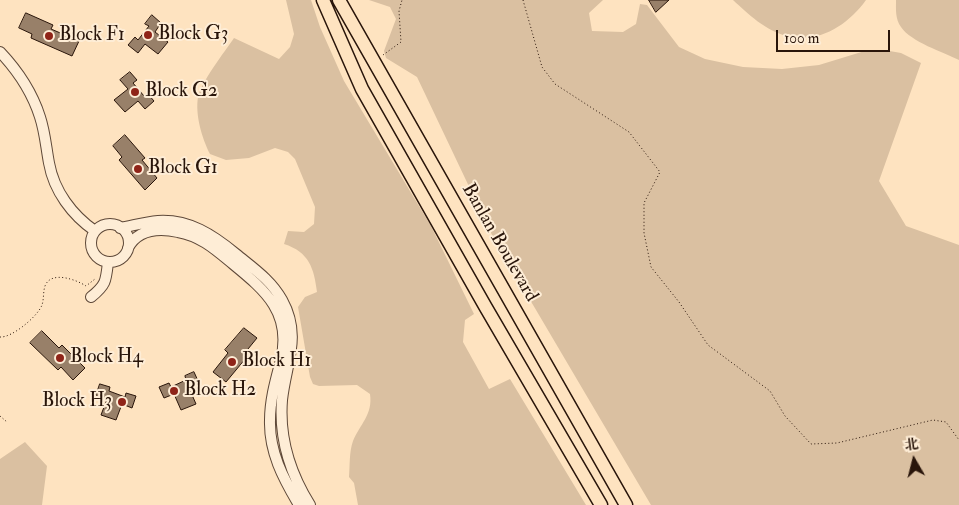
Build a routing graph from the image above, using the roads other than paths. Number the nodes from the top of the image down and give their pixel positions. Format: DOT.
graph roads {
  1 [pos="323,0"];
  2 [pos="339,0"];
  3 [pos="0,52"];
  4 [pos="120,228"];
  5 [pos="95,231"];
  6 [pos="128,248"];
  7 [pos="108,262"];
  8 [pos="91,298"];
  9 [pos="299,505"];
  10 [pos="310,505"];
  11 [pos="601,505"];
  12 [pos="626,505"];
  1 -- 11 [label="main road"];
  2 -- 12 [label="main road, Banlan Boulevard"];
  3 -- 5 [label="street"];
  4 -- 5 [label="street"];
  4 -- 6 [label="street"];
  4 -- 10 [label="street"];
  5 -- 7 [label="street"];
  6 -- 7 [label="street"];
  6 -- 9 [label="street"];
  7 -- 8 [label="street"];
}
